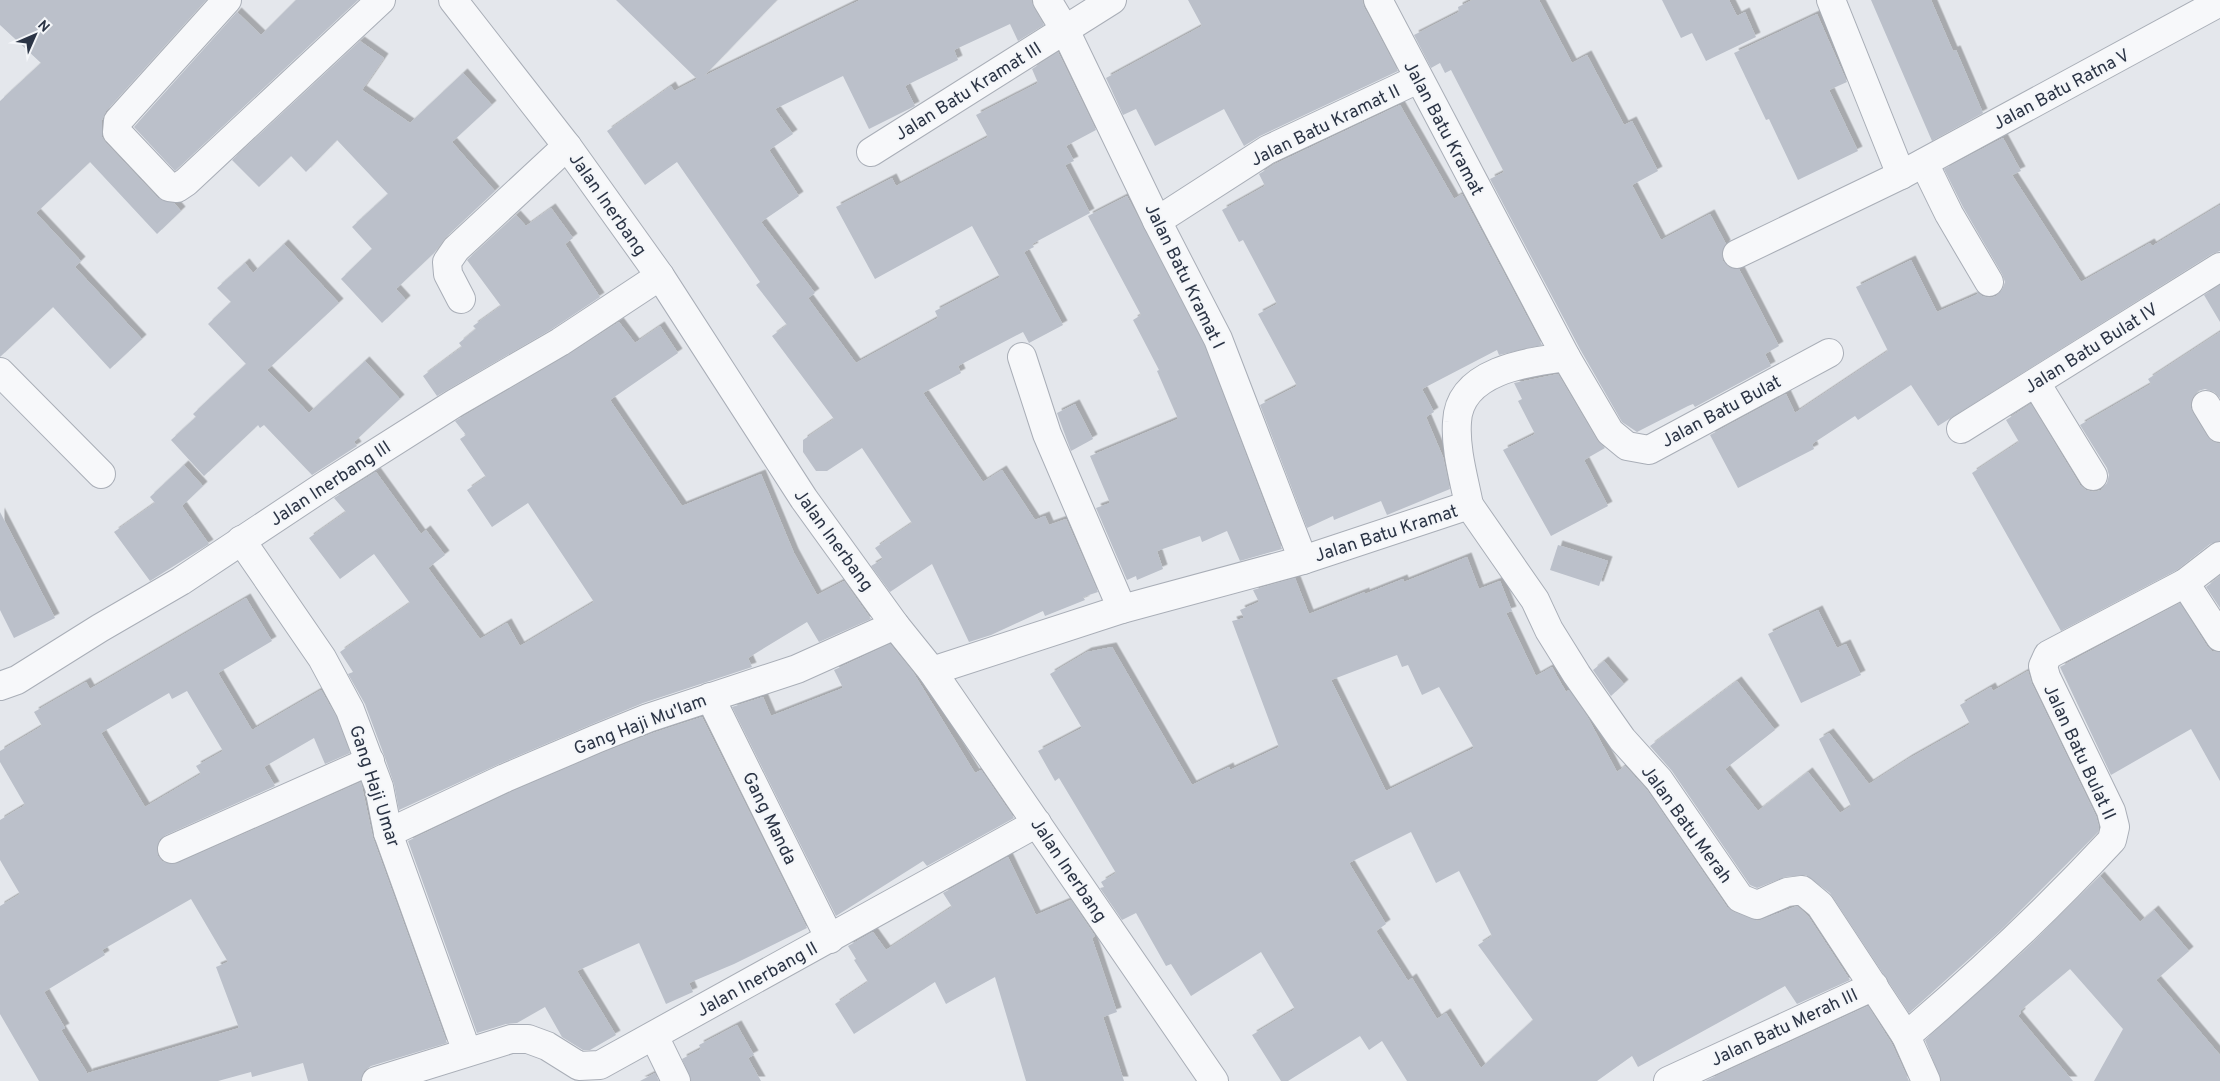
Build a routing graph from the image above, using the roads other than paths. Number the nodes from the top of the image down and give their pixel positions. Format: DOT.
graph roads {
  1 [pos="227,0"];
  2 [pos="381,0"];
  3 [pos="453,0"];
  4 [pos="1047,0"];
  5 [pos="1112,0"];
  6 [pos="1378,0"];
  7 [pos="1831,0"];
  8 [pos="2220,2"];
  9 [pos="1065,30"];
  10 [pos="1418,79"];
  11 [pos="567,146"];
  12 [pos="871,152"];
  13 [pos="1913,169"];
  14 [pos="1158,221"];
  15 [pos="1737,254"];
  16 [pos="2220,267"];
  17 [pos="660,276"];
  18 [pos="1989,282"];
  19 [pos="461,299"];
  20 [pos="1829,353"];
  21 [pos="1022,357"];
  22 [pos="1566,357"];
  23 [pos="0,372"];
  24 [pos="2036,383"];
  25 [pos="1961,429"];
  26 [pos="101,474"];
  27 [pos="2093,476"];
  28 [pos="1469,505"];
  29 [pos="241,540"];
  30 [pos="2220,556"];
  31 [pos="1303,560"];
  32 [pos="2185,583"];
  33 [pos="1122,609"];
  34 [pos="895,625"];
  35 [pos="2220,637"];
  36 [pos="932,671"];
  37 [pos="0,686"];
  38 [pos="710,697"];
  39 [pos="370,761"];
  40 [pos="1037,823"];
  41 [pos="388,833"];
  42 [pos="172,850"];
  43 [pos="830,939"];
  44 [pos="1874,986"];
  45 [pos="654,1036"];
  46 [pos="1906,1036"];
  47 [pos="468,1052"];
  48 [pos="376,1081"];
  49 [pos="676,1081"];
  50 [pos="1214,1081"];
  51 [pos="1668,1081"];
  52 [pos="1926,1081"];
  1 -- 2 [label="street"];
  3 -- 11 [label="street, Jalan Inerbang"];
  4 -- 9 [label="street, Jalan Batu Kramat I"];
  5 -- 9 [label="street, Jalan Batu Kramat III"];
  6 -- 10 [label="street, Jalan Batu Kramat"];
  7 -- 13 [label="street"];
  8 -- 13 [label="street, Jalan Batu Ratna V"];
  9 -- 12 [label="street, Jalan Batu Kramat III"];
  9 -- 14 [label="street, Jalan Batu Kramat I"];
  10 -- 14 [label="street, Jalan Batu Kramat II"];
  10 -- 22 [label="street, Jalan Batu Kramat"];
  11 -- 17 [label="street, Jalan Inerbang"];
  11 -- 19 [label="street"];
  13 -- 15 [label="street, Jalan Batu Ratna V"];
  13 -- 18 [label="street"];
  14 -- 31 [label="street, Jalan Batu Kramat I"];
  16 -- 24 [label="street, Jalan Batu Bulat IV"];
  17 -- 29 [label="street, Jalan Inerbang III"];
  17 -- 34 [label="street, Jalan Inerbang"];
  20 -- 22 [label="street, Jalan Batu Bulat"];
  21 -- 33 [label="street"];
  22 -- 28 [label="street, Jalan Batu Kramat"];
  23 -- 26 [label="street"];
  24 -- 25 [label="street, Jalan Batu Bulat IV"];
  24 -- 27 [label="street"];
  28 -- 31 [label="street, Jalan Batu Kramat"];
  28 -- 44 [label="street, Jalan Batu Merah"];
  29 -- 37 [label="street, Jalan Inerbang III"];
  29 -- 39 [label="street, Gang Haji Umar"];
  30 -- 32 [label="street, Jalan Batu Bulat II"];
  31 -- 33 [label="street, Jalan Batu Kramat"];
  32 -- 35 [label="street"];
  32 -- 46 [label="street, Jalan Batu Bulat II"];
  33 -- 36 [label="street, Jalan Batu Kramat"];
  34 -- 36 [label="street, Jalan Inerbang"];
  34 -- 38 [label="street, Gang Haji Mu'lam"];
  36 -- 40 [label="street, Jalan Inerbang"];
  38 -- 41 [label="street, Gang Haji Mu'lam"];
  38 -- 43 [label="street, Gang Manda"];
  39 -- 41 [label="street, Gang Haji Umar"];
  39 -- 42 [label="street"];
  40 -- 43 [label="street, Jalan Inerbang II"];
  40 -- 50 [label="street, Jalan Inerbang"];
  41 -- 47 [label="street, Gang Haji Umar"];
  43 -- 45 [label="street, Jalan Inerbang II"];
  44 -- 46 [label="street, Jalan Batu Merah"];
  44 -- 51 [label="street, Jalan Batu Merah III"];
  45 -- 47 [label="street, Jalan Inerbang II"];
  45 -- 49 [label="street"];
  46 -- 52 [label="street, Jalan Batu Merah"];
  47 -- 48 [label="street, Jalan Inerbang II"];
}
